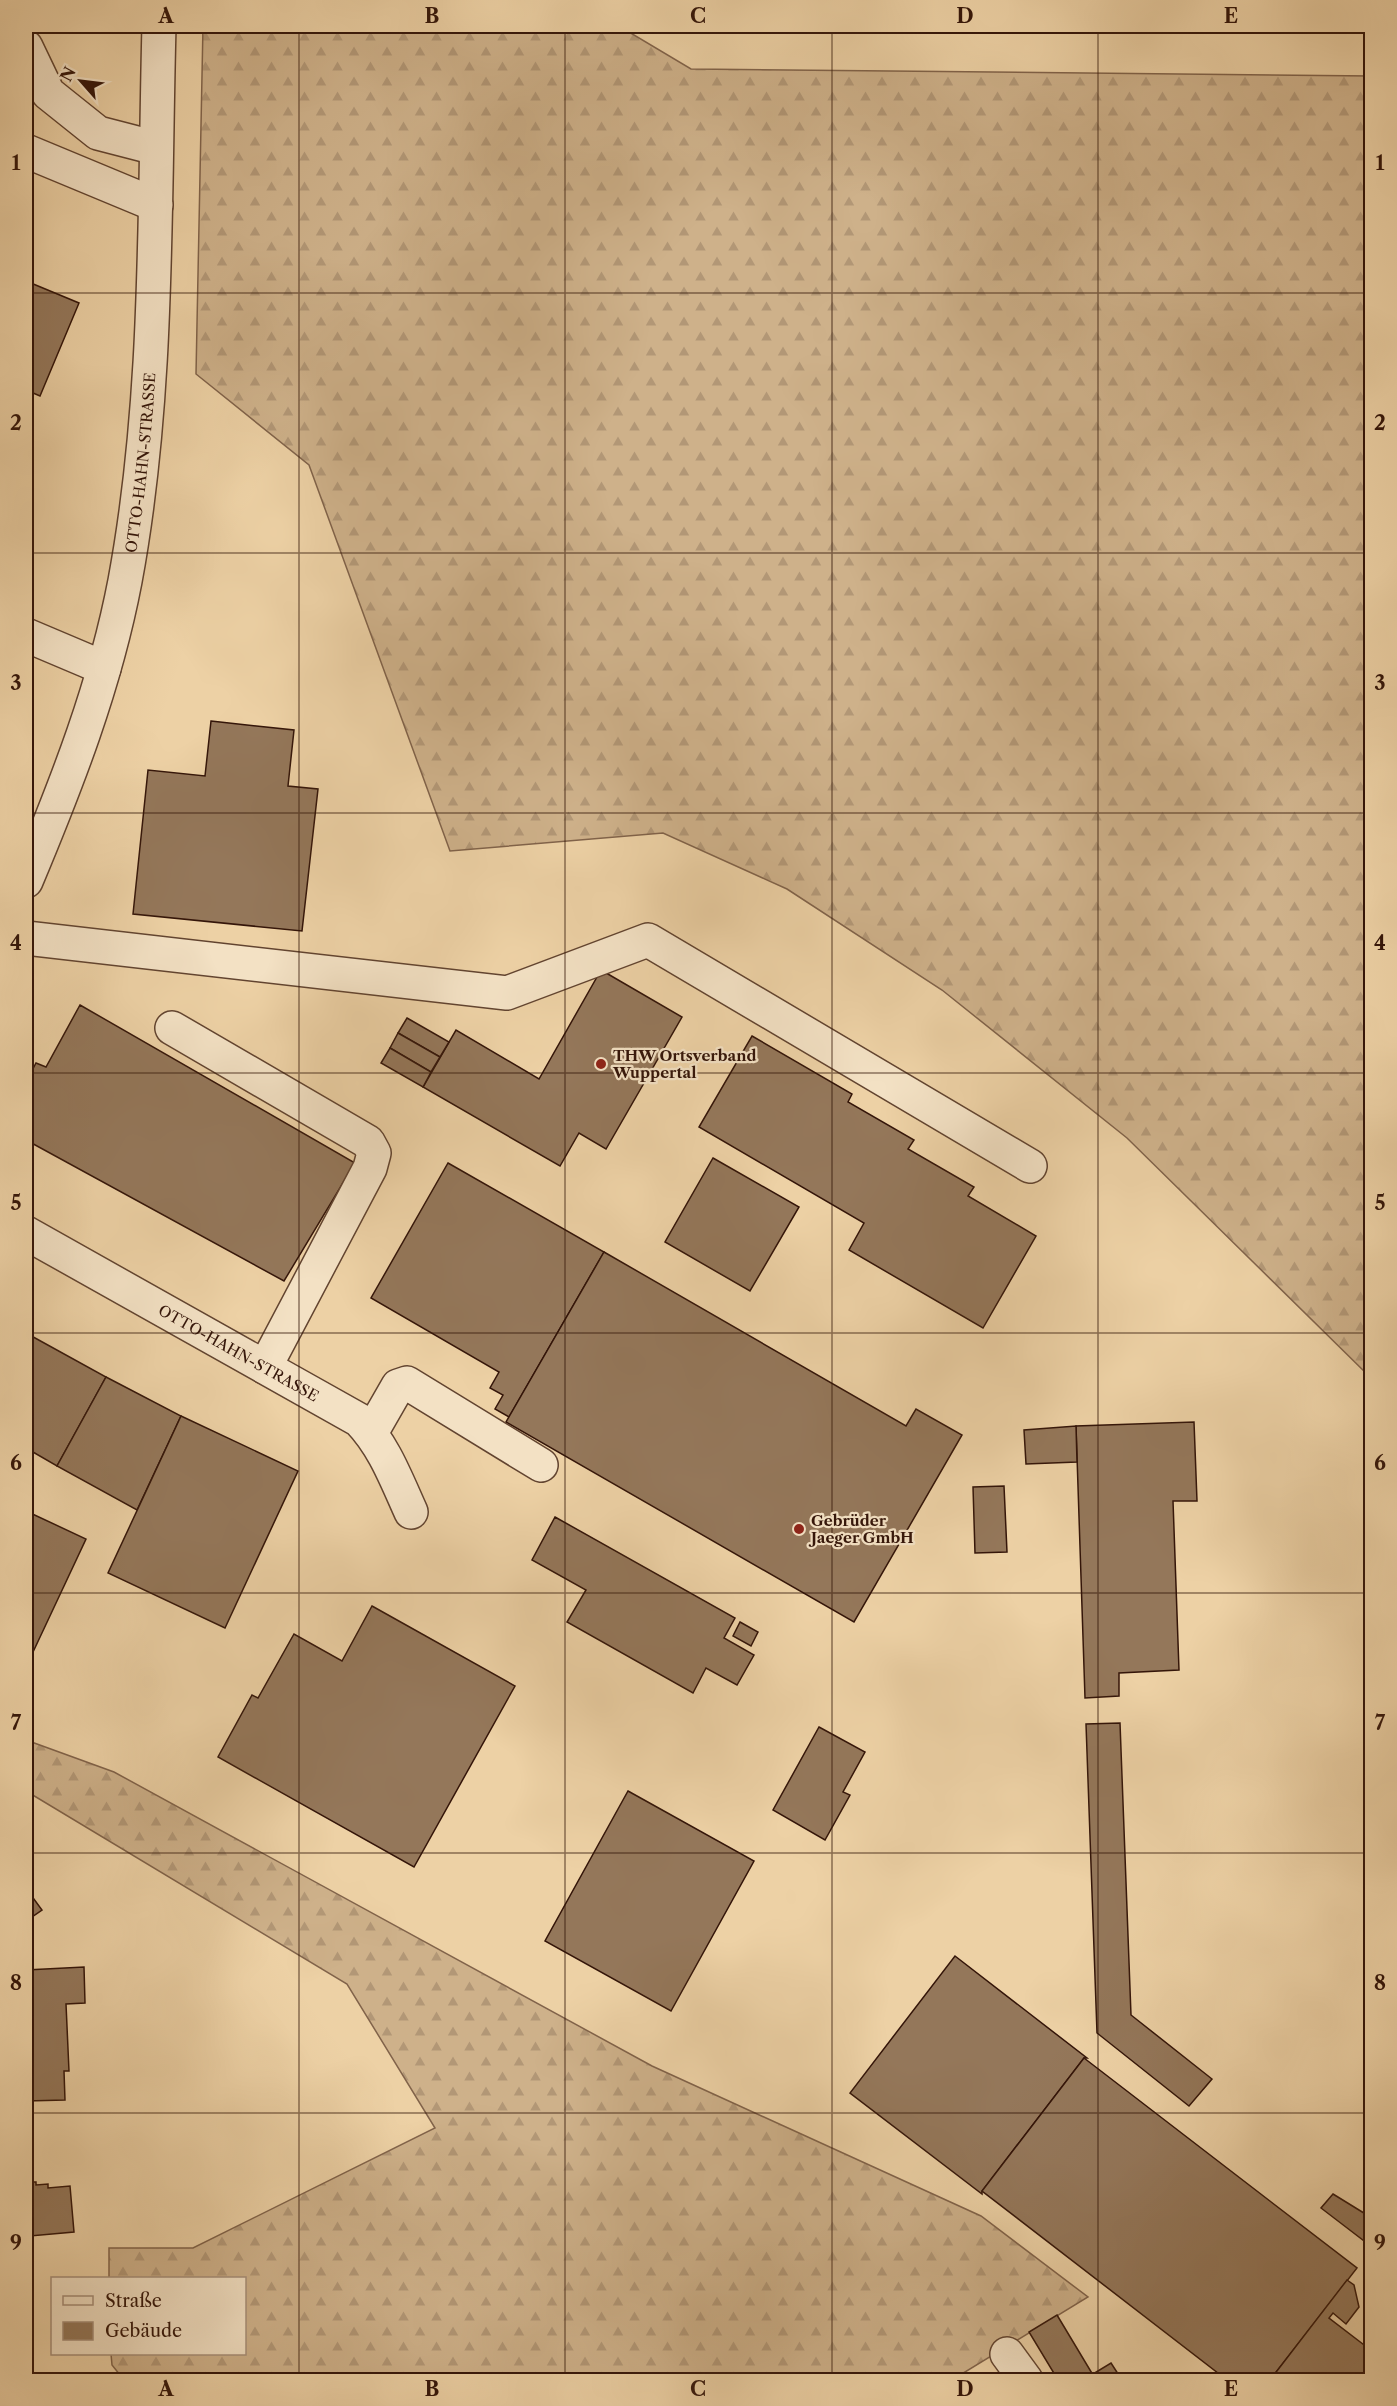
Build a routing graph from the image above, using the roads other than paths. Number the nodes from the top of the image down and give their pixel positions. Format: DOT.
graph roads {
  1 [pos="159,26"];
  2 [pos="26,47"];
  3 [pos="156,148"];
  4 [pos="26,152"];
  5 [pos="156,205"];
  6 [pos="26,635"];
  7 [pos="104,668"];
  8 [pos="26,881"];
  9 [pos="26,938"];
  10 [pos="172,1028"];
  11 [pos="1030,1166"];
  12 [pos="26,1233"];
  13 [pos="264,1367"];
  14 [pos="371,1433"];
  15 [pos="541,1465"];
  16 [pos="411,1512"];
  17 [pos="1007,2354"];
  18 [pos="1026,2380"];
  1 -- 3 [label="street, OTTO-HAHN-STRASSE"];
  2 -- 3 [label="street"];
  3 -- 5 [label="street, OTTO-HAHN-STRASSE"];
  4 -- 5 [label="street"];
  5 -- 7 [label="street, OTTO-HAHN-STRASSE"];
  6 -- 7 [label="street"];
  7 -- 8 [label="street, OTTO-HAHN-STRASSE"];
  9 -- 11 [label="street"];
  10 -- 13 [label="street"];
  12 -- 13 [label="street, OTTO-HAHN-STRASSE"];
  13 -- 14 [label="street, OTTO-HAHN-STRASSE"];
  14 -- 15 [label="street"];
  14 -- 16 [label="street, OTTO-HAHN-STRASSE"];
  17 -- 18 [label="street"];
}
